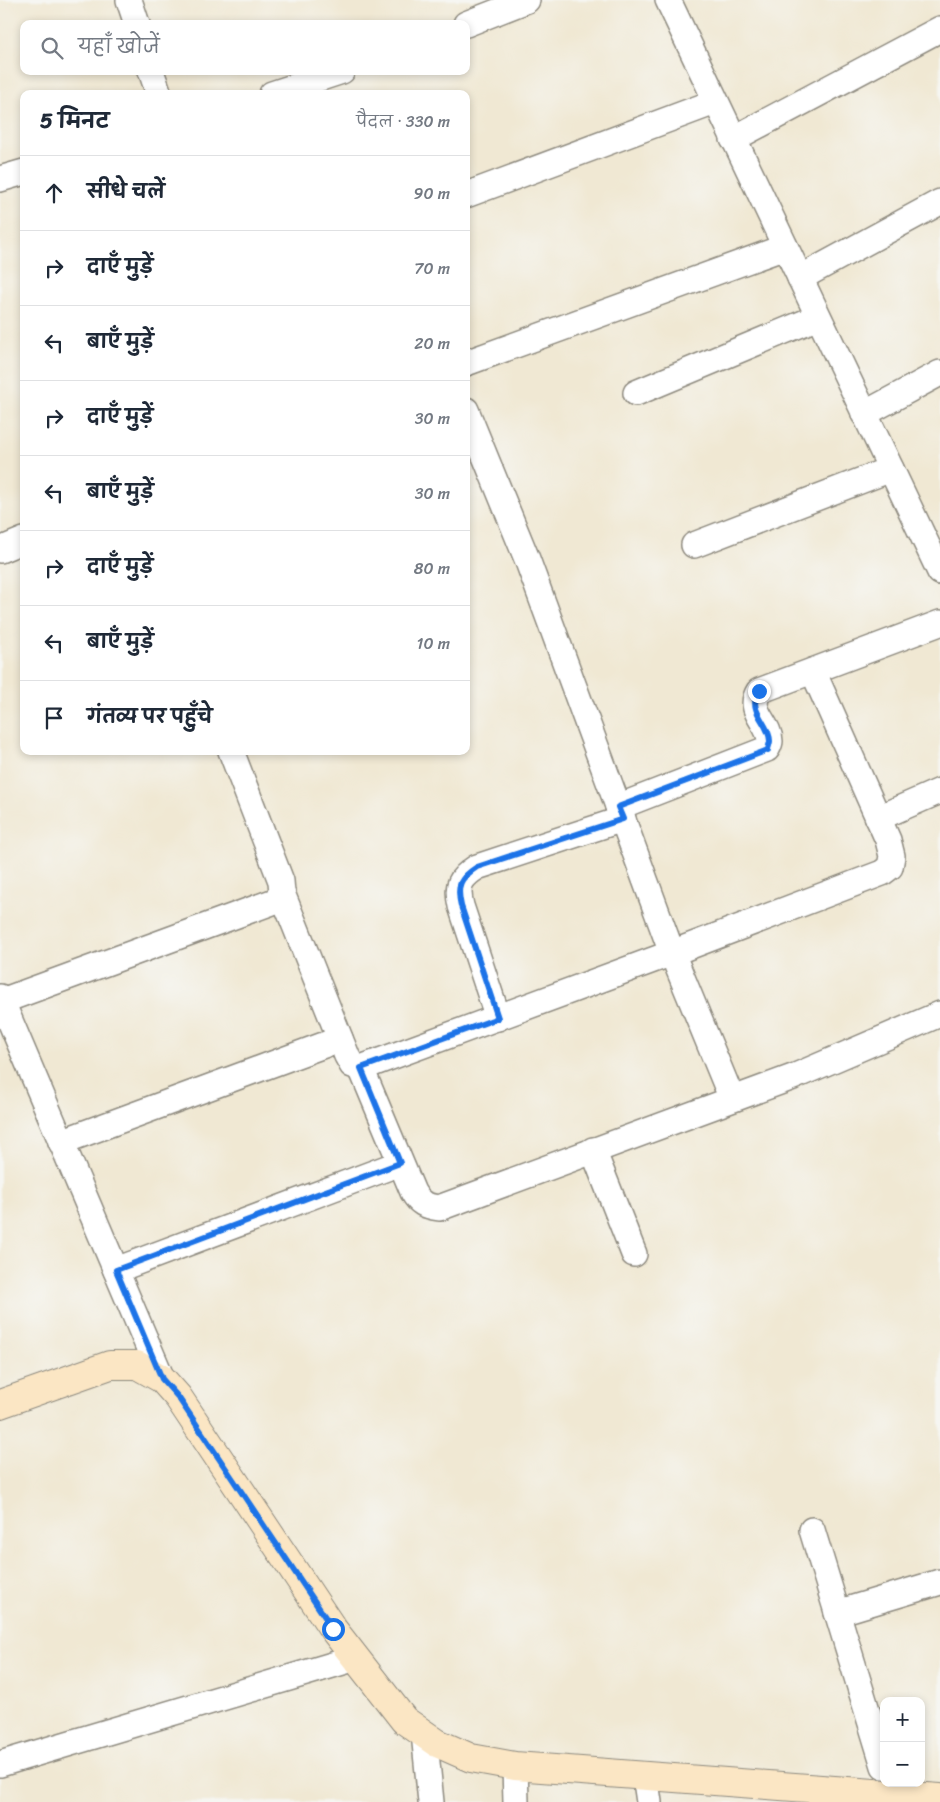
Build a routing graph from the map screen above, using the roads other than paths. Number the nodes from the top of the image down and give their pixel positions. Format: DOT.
graph roads {
  1 [pos="129,0"];
  2 [pos="527,0"];
  3 [pos="668,0"];
  4 [pos="136,20"];
  5 [pos="470,22"];
  6 [pos="940,29"];
  7 [pos="153,75"];
  8 [pos="334,81"];
  9 [pos="157,90"];
  10 [pos="291,90"];
  11 [pos="715,102"];
  12 [pos="733,139"];
  13 [pos="20,173"];
  14 [pos="0,179"];
  15 [pos="470,194"];
  16 [pos="940,202"];
  17 [pos="785,247"];
  18 [pos="800,278"];
  19 [pos="818,318"];
  20 [pos="470,362"];
  21 [pos="940,374"];
  22 [pos="636,393"];
  23 [pos="864,414"];
  24 [pos="470,420"];
  25 [pos="891,469"];
  26 [pos="20,542"];
  27 [pos="694,545"];
  28 [pos="0,550"];
  29 [pos="940,572"];
  30 [pos="940,623"];
  31 [pos="813,671"];
  32 [pos="233,755"];
  33 [pos="940,791"];
  34 [pos="620,813"];
  35 [pos="878,818"];
  36 [pos="282,892"];
  37 [pos="672,953"];
  38 [pos="1,999"];
  39 [pos="940,1014"];
  40 [pos="498,1018"];
  41 [pos="340,1039"];
  42 [pos="361,1068"];
  43 [pos="732,1099"];
  44 [pos="61,1142"];
  45 [pos="593,1150"];
  46 [pos="400,1163"];
  47 [pos="634,1254"];
  48 [pos="116,1270"];
  49 [pos="162,1379"];
  50 [pos="0,1404"];
  51 [pos="812,1530"];
  52 [pos="940,1582"];
  53 [pos="837,1613"];
  54 [pos="356,1658"];
  55 [pos="424,1733"];
  56 [pos="880,1753"];
  57 [pos="0,1764"];
  58 [pos="515,1766"];
  59 [pos="645,1775"];
  60 [pos="891,1789"];
  61 [pos="772,1793"];
  62 [pos="940,1798"];
  63 [pos="431,1802"];
  64 [pos="516,1802"];
  65 [pos="649,1802"];
  1 -- 4 [label="street"];
  2 -- 5 [label="street"];
  3 -- 11 [label="street"];
  6 -- 12 [label="street"];
  7 -- 9 [label="street"];
  8 -- 10 [label="street"];
  11 -- 12 [label="street"];
  11 -- 15 [label="street"];
  12 -- 17 [label="street"];
  13 -- 14 [label="street"];
  16 -- 18 [label="street"];
  17 -- 18 [label="street"];
  17 -- 20 [label="street"];
  18 -- 19 [label="street"];
  19 -- 22 [label="street"];
  19 -- 23 [label="street"];
  21 -- 23 [label="street"];
  23 -- 25 [label="street"];
  24 -- 34 [label="street"];
  25 -- 27 [label="street"];
  25 -- 29 [label="street"];
  26 -- 28 [label="street"];
  30 -- 31 [label="street"];
  31 -- 34 [label="street"];
  31 -- 35 [label="street"];
  32 -- 36 [label="street"];
  33 -- 35 [label="street"];
  34 -- 37 [label="street"];
  34 -- 40 [label="street"];
  35 -- 37 [label="street"];
  36 -- 38 [label="street"];
  36 -- 41 [label="street"];
  37 -- 40 [label="street"];
  37 -- 43 [label="street"];
  38 -- 44 [label="street"];
  39 -- 43 [label="street"];
  40 -- 42 [label="street"];
  41 -- 42 [label="street"];
  41 -- 44 [label="street"];
  42 -- 46 [label="street"];
  43 -- 45 [label="street"];
  44 -- 48 [label="street"];
  45 -- 46 [label="street"];
  45 -- 47 [label="street"];
  46 -- 48 [label="street"];
  48 -- 49 [label="street"];
  49 -- 50 [label="street"];
  49 -- 54 [label="street"];
  51 -- 53 [label="street"];
  52 -- 53 [label="street"];
  53 -- 56 [label="street"];
  54 -- 55 [label="street"];
  54 -- 57 [label="street"];
  55 -- 58 [label="street"];
  55 -- 63 [label="street"];
  58 -- 59 [label="street"];
  58 -- 64 [label="street"];
  59 -- 61 [label="street"];
  59 -- 65 [label="street"];
  60 -- 61 [label="street"];
  60 -- 62 [label="street"];
}
